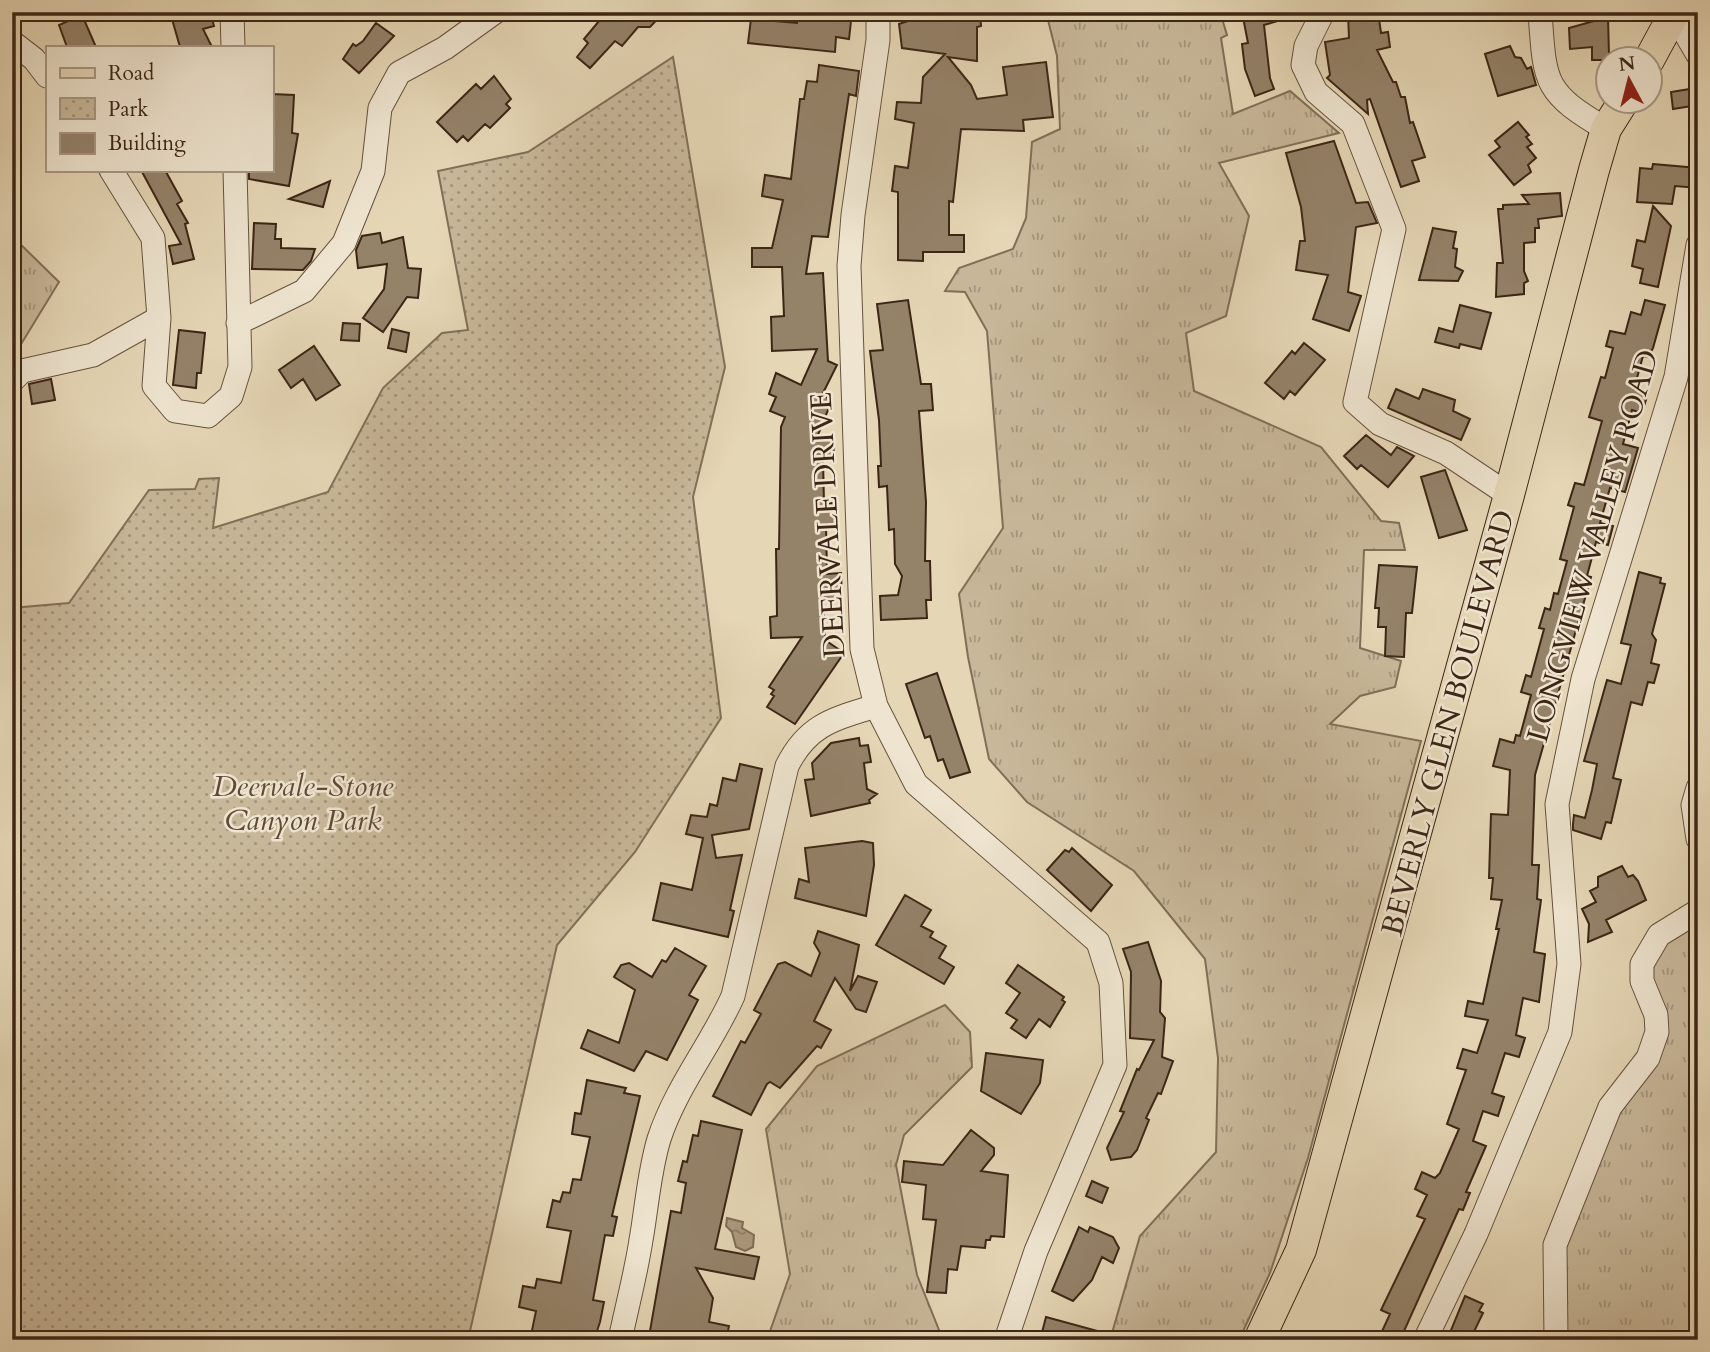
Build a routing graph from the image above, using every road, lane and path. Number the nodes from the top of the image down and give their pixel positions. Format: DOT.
graph roads {
  1 [pos="232,12"];
  2 [pos="495,12"];
  3 [pos="878,12"];
  4 [pos="1323,12"];
  5 [pos="1540,12"];
  6 [pos="1675,14"];
  7 [pos="12,42"];
  8 [pos="233,46"];
  9 [pos="1656,46"];
  10 [pos="1698,55"];
  11 [pos="46,75"];
  12 [pos="1614,116"];
  13 [pos="1606,130"];
  14 [pos="112,172"];
  15 [pos="235,172"];
  16 [pos="1698,245"];
  17 [pos="159,318"];
  18 [pos="238,323"];
  19 [pos="12,381"];
  20 [pos="1509,495"];
  21 [pos="876,706"];
  22 [pos="1698,788"];
  23 [pos="1698,839"];
  24 [pos="1698,911"];
  25 [pos="620,1340"];
  26 [pos="1006,1340"];
  27 [pos="1259,1340"];
  28 [pos="1425,1340"];
  29 [pos="1556,1340"];
  1 -- 8 [label="street"];
  2 -- 18 [label="street"];
  3 -- 21 [label="street, DEERVALE DRIVE"];
  4 -- 20 [label="street"];
  5 -- 13 [label="street"];
  6 -- 9 [label="main road"];
  6 -- 10 [label="street"];
  7 -- 11 [label="street"];
  12 -- 13 [label="main road, BEVERLY GLEN BOULEVARD"];
  13 -- 20 [label="main road, BEVERLY GLEN BOULEVARD"];
  14 -- 17 [label="street"];
  15 -- 18 [label="street"];
  16 -- 28 [label="street, LONGVIEW VALLEY ROAD"];
  17 -- 18 [label="street"];
  17 -- 19 [label="street"];
  20 -- 27 [label="main road, BEVERLY GLEN BOULEVARD"];
  21 -- 25 [label="street"];
  21 -- 26 [label="street, DEERVALE DRIVE"];
  22 -- 23 [label="street"];
  24 -- 29 [label="street"];
}
